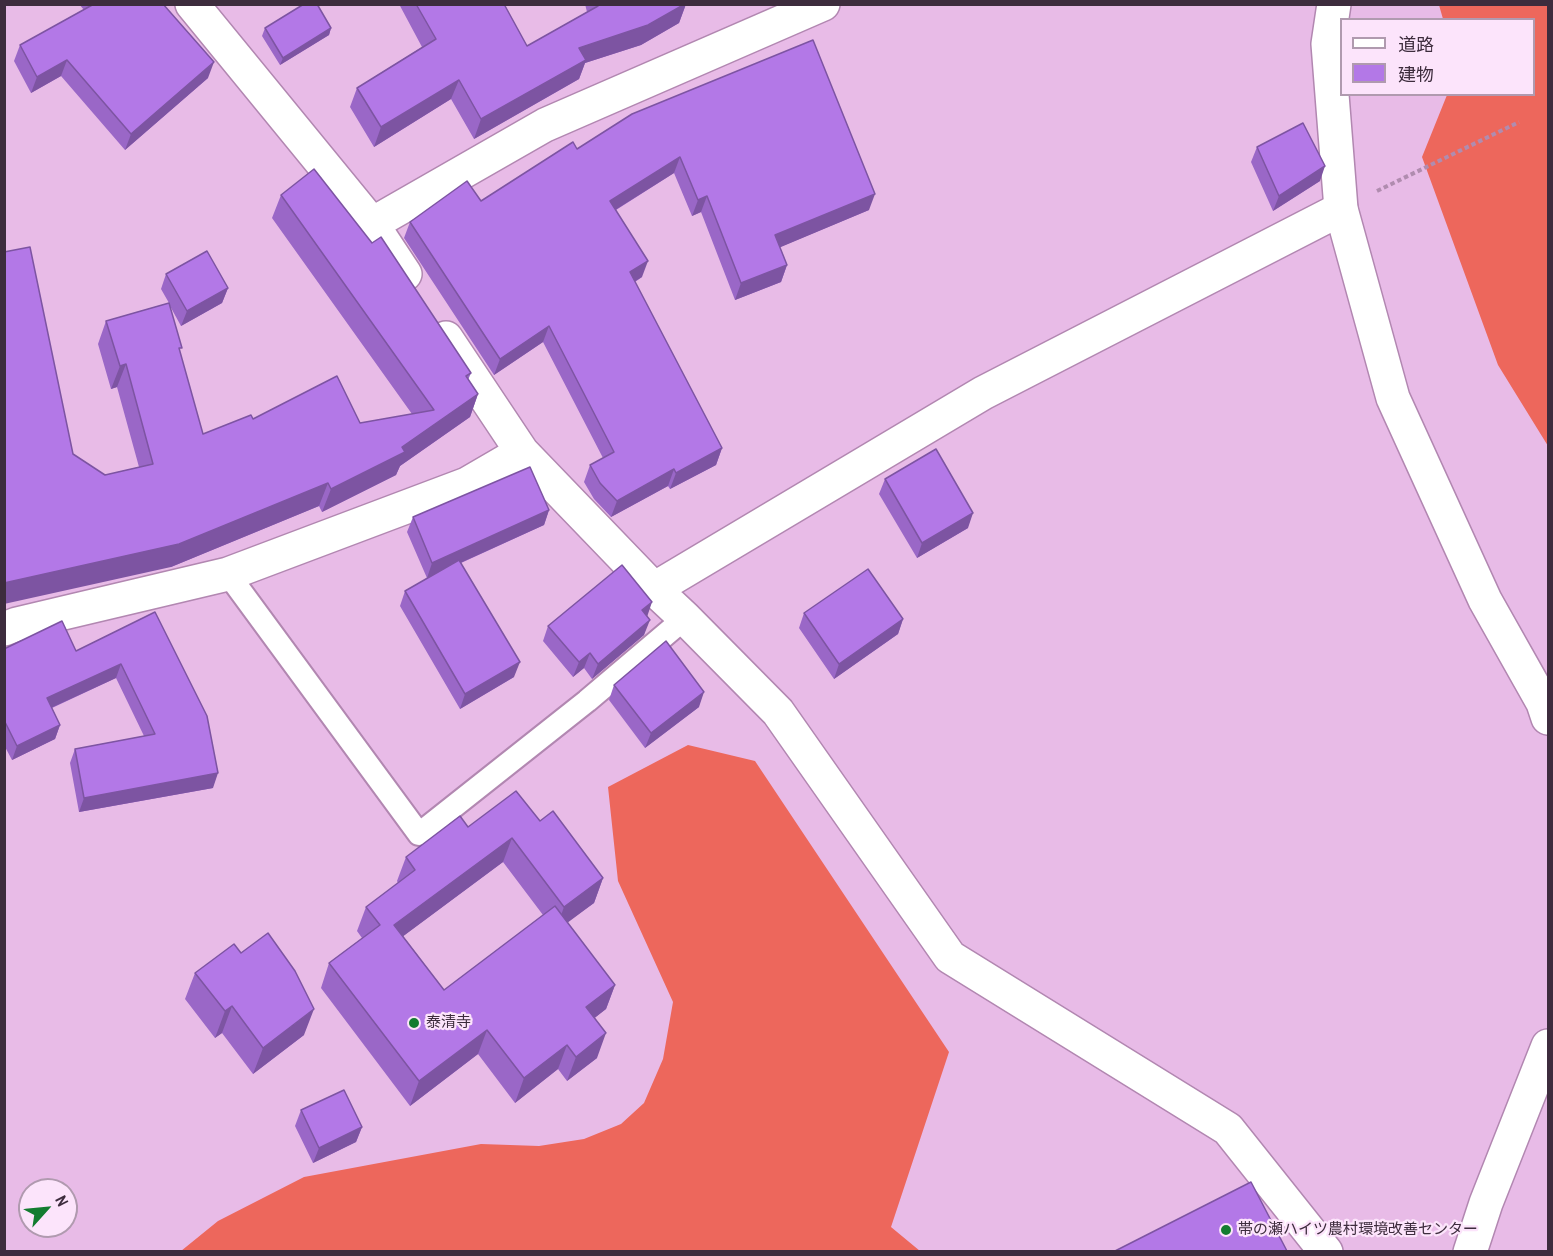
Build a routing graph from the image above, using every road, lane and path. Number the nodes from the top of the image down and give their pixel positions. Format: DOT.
graph roads {
  1 [pos="192,4"];
  2 [pos="823,4"];
  3 [pos="1334,4"];
  4 [pos="1519,122"];
  5 [pos="1341,209"];
  6 [pos="372,224"];
  7 [pos="522,452"];
  8 [pos="228,574"];
  9 [pos="654,589"];
  10 [pos="685,618"];
  11 [pos="4,629"];
  12 [pos="1548,718"];
  13 [pos="1548,1046"];
  14 [pos="1326,1251"];
  15 [pos="1470,1251"];
  1 -- 6 [label="street"];
  2 -- 6 [label="street"];
  3 -- 5 [label="street"];
  4 -- 5 [label="path"];
  5 -- 9 [label="street"];
  5 -- 12 [label="street"];
  6 -- 7 [label="street"];
  7 -- 8 [label="street"];
  7 -- 9 [label="street"];
  8 -- 10 [label="lane"];
  8 -- 11 [label="street"];
  9 -- 10 [label="street"];
  10 -- 14 [label="street"];
  13 -- 15 [label="street"];
}
